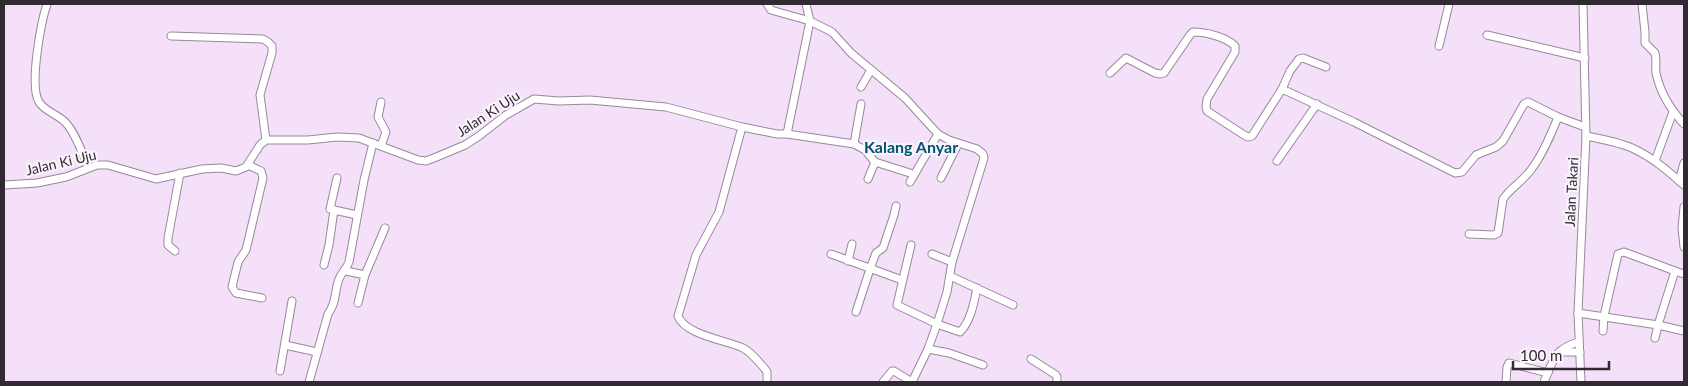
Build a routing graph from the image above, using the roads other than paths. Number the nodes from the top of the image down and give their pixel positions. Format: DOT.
graph roads {
  1 [pos="45,4"];
  2 [pos="767,4"];
  3 [pos="806,4"];
  4 [pos="1449,4"];
  5 [pos="1583,4"];
  6 [pos="1642,4"];
  7 [pos="810,21"];
  8 [pos="1486,35"];
  9 [pos="171,36"];
  10 [pos="1439,46"];
  11 [pos="1585,58"];
  12 [pos="1326,67"];
  13 [pos="871,70"];
  14 [pos="1110,73"];
  15 [pos="861,87"];
  16 [pos="1282,89"];
  17 [pos="381,102"];
  18 [pos="861,104"];
  19 [pos="1317,104"];
  20 [pos="1673,112"];
  21 [pos="1558,117"];
  22 [pos="1684,124"];
  23 [pos="742,127"];
  24 [pos="1586,127"];
  25 [pos="788,134"];
  26 [pos="938,134"];
  27 [pos="1586,136"];
  28 [pos="266,140"];
  29 [pos="373,143"];
  30 [pos="854,144"];
  31 [pos="958,144"];
  32 [pos="381,146"];
  33 [pos="1277,161"];
  34 [pos="1655,161"];
  35 [pos="875,162"];
  36 [pos="1684,163"];
  37 [pos="248,165"];
  38 [pos="88,167"];
  39 [pos="180,174"];
  40 [pos="913,174"];
  41 [pos="337,178"];
  42 [pos="941,178"];
  43 [pos="868,179"];
  44 [pos="910,182"];
  45 [pos="1682,183"];
  46 [pos="4,186"];
  47 [pos="896,206"];
  48 [pos="1684,207"];
  49 [pos="334,210"];
  50 [pos="357,215"];
  51 [pos="384,228"];
  52 [pos="1469,234"];
  53 [pos="852,244"];
  54 [pos="911,245"];
  55 [pos="1684,247"];
  56 [pos="175,250"];
  57 [pos="831,254"];
  58 [pos="932,254"];
  59 [pos="848,261"];
  60 [pos="952,262"];
  61 [pos="324,265"];
  62 [pos="870,269"];
  63 [pos="346,271"];
  64 [pos="1675,271"];
  65 [pos="1684,274"];
  66 [pos="365,275"];
  67 [pos="950,276"];
  68 [pos="902,280"];
  69 [pos="977,288"];
  70 [pos="262,298"];
  71 [pos="292,300"];
  72 [pos="358,303"];
  73 [pos="1013,305"];
  74 [pos="856,312"];
  75 [pos="1578,313"];
  76 [pos="1604,316"];
  77 [pos="938,324"];
  78 [pos="1658,325"];
  79 [pos="1603,331"];
  80 [pos="1684,331"];
  81 [pos="1655,338"];
  82 [pos="1579,342"];
  83 [pos="285,345"];
  84 [pos="928,348"];
  85 [pos="317,352"];
  86 [pos="1559,352"];
  87 [pos="1580,352"];
  88 [pos="1031,359"];
  89 [pos="983,365"];
  90 [pos="280,371"];
  91 [pos="1548,373"];
  92 [pos="309,382"];
  93 [pos="767,382"];
  94 [pos="883,382"];
  95 [pos="912,382"];
  96 [pos="1057,382"];
  97 [pos="1506,382"];
  98 [pos="1544,382"];
  99 [pos="1581,382"];
  1 -- 38 [label="street"];
  2 -- 7 [label="street"];
  3 -- 7 [label="street"];
  4 -- 10 [label="street"];
  5 -- 11 [label="street, Jalan Takari"];
  6 -- 20 [label="street"];
  7 -- 13 [label="street"];
  7 -- 25 [label="street"];
  8 -- 11 [label="street"];
  9 -- 28 [label="street"];
  11 -- 24 [label="street, Jalan Takari"];
  12 -- 16 [label="street"];
  13 -- 15 [label="street"];
  13 -- 26 [label="street"];
  14 -- 16 [label="street"];
  16 -- 19 [label="street"];
  17 -- 32 [label="street"];
  18 -- 30 [label="street"];
  19 -- 21 [label="street"];
  19 -- 33 [label="street"];
  20 -- 22 [label="street"];
  20 -- 34 [label="street"];
  21 -- 24 [label="street"];
  21 -- 52 [label="street"];
  23 -- 25 [label="street, Jalan Ki Uju"];
  23 -- 32 [label="street, Jalan Ki Uju"];
  23 -- 93 [label="street"];
  24 -- 27 [label="street, Jalan Takari"];
  25 -- 30 [label="street, Jalan Ki Uju"];
  26 -- 31 [label="street"];
  26 -- 40 [label="street"];
  27 -- 34 [label="street"];
  27 -- 75 [label="street, Jalan Takari"];
  28 -- 29 [label="street, Jalan Ki Uju"];
  28 -- 37 [label="street"];
  29 -- 32 [label="street, Jalan Ki Uju"];
  29 -- 50 [label="street"];
  30 -- 35 [label="street"];
  31 -- 42 [label="street"];
  31 -- 60 [label="street"];
  34 -- 45 [label="street"];
  35 -- 40 [label="street"];
  35 -- 43 [label="street"];
  36 -- 45 [label="street"];
  37 -- 39 [label="street, Jalan Ki Uju"];
  37 -- 70 [label="street"];
  38 -- 39 [label="street, Jalan Ki Uju"];
  38 -- 46 [label="street, Jalan Ki Uju"];
  39 -- 56 [label="street"];
  40 -- 44 [label="street"];
  41 -- 49 [label="street"];
  47 -- 62 [label="street"];
  48 -- 55 [label="street"];
  49 -- 50 [label="street"];
  49 -- 61 [label="street"];
  50 -- 63 [label="street"];
  51 -- 66 [label="street"];
  53 -- 59 [label="street"];
  54 -- 68 [label="street"];
  57 -- 59 [label="street"];
  58 -- 60 [label="street"];
  59 -- 62 [label="street"];
  60 -- 67 [label="street"];
  62 -- 68 [label="street"];
  62 -- 74 [label="street"];
  63 -- 66 [label="street"];
  63 -- 85 [label="street"];
  64 -- 65 [label="street"];
  64 -- 76 [label="street"];
  64 -- 78 [label="street"];
  66 -- 72 [label="street"];
  67 -- 69 [label="street"];
  67 -- 77 [label="street"];
  68 -- 77 [label="street"];
  69 -- 73 [label="street"];
  69 -- 77 [label="street"];
  71 -- 83 [label="street"];
  75 -- 76 [label="street"];
  75 -- 82 [label="street, Jalan Takari"];
  76 -- 78 [label="street"];
  76 -- 79 [label="street"];
  77 -- 84 [label="street"];
  78 -- 80 [label="street"];
  78 -- 81 [label="street"];
  82 -- 86 [label="street"];
  82 -- 87 [label="street, Jalan Takari"];
  83 -- 85 [label="street"];
  83 -- 90 [label="street"];
  84 -- 89 [label="street"];
  84 -- 95 [label="street"];
  85 -- 92 [label="street"];
  86 -- 87 [label="street"];
  86 -- 91 [label="street"];
  87 -- 99 [label="street, Jalan Takari"];
  88 -- 96 [label="street"];
  91 -- 97 [label="street"];
  91 -- 98 [label="street"];
  94 -- 95 [label="street"];
}
